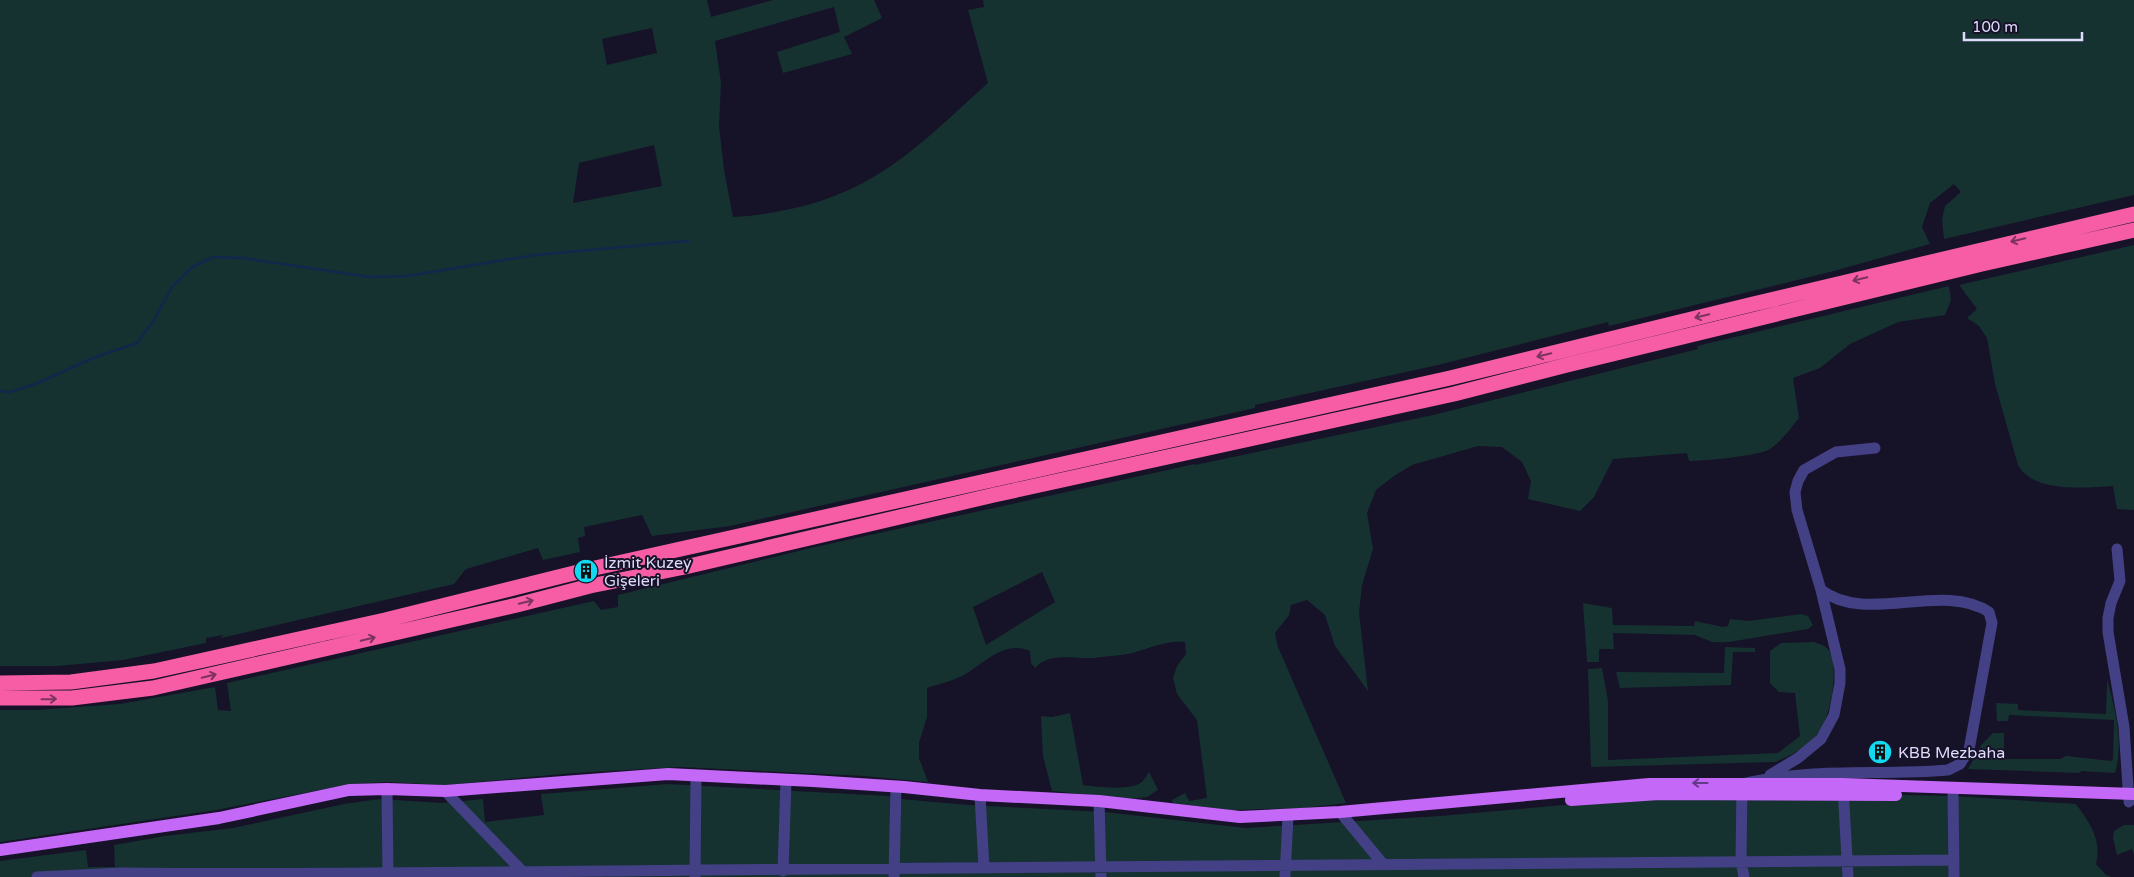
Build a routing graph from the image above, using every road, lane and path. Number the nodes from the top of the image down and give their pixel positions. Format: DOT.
graph roads {
  1 [pos="2134,210"];
  2 [pos="2134,214"];
  3 [pos="2065,229"];
  4 [pos="2134,231"];
  5 [pos="1875,448"];
  6 [pos="2117,548"];
  7 [pos="1821,590"];
  8 [pos="0,683"];
  9 [pos="0,698"];
  10 [pos="696,778"];
  11 [pos="1767,778"];
  12 [pos="786,783"];
  13 [pos="1742,788"];
  14 [pos="1843,789"];
  15 [pos="896,790"];
  16 [pos="387,792"];
  17 [pos="1953,792"];
  18 [pos="449,795"];
  19 [pos="980,797"];
  20 [pos="2131,798"];
  21 [pos="1099,804"];
  22 [pos="1342,815"];
  23 [pos="1287,819"];
  24 [pos="0,850"];
  25 [pos="0,856"];
  26 [pos="1848,860"];
  27 [pos="1954,860"];
  28 [pos="1741,861"];
  29 [pos="1383,864"];
  30 [pos="984,868"];
  31 [pos="1100,872"];
  32 [pos="1286,872"];
  33 [pos="785,873"];
  34 [pos="894,873"];
  35 [pos="477,874"];
  36 [pos="525,874"];
  37 [pos="695,874"];
  38 [pos="80,875"];
  39 [pos="199,875"];
  40 [pos="295,875"];
  41 [pos="388,875"];
  42 [pos="37,877"];
  43 [pos="1744,877"];
  44 [pos="1848,877"];
  45 [pos="1954,877"];
  1 -- 3 [label="highway"];
  2 -- 3 [label="highway"];
  3 -- 8 [label="highway, one-way"];
  9 -- 4 [label="highway, one-way"];
  5 -- 7 [label="street"];
  6 -- 20 [label="street"];
  7 -- 11 [label="street"];
  7 -- 11 [label="street"];
  10 -- 12 [label="main road"];
  10 -- 18 [label="main road"];
  10 -- 37 [label="street"];
  11 -- 13 [label="street"];
  12 -- 15 [label="main road"];
  12 -- 33 [label="street"];
  13 -- 14 [label="main road"];
  13 -- 22 [label="main road"];
  13 -- 28 [label="street"];
  14 -- 17 [label="main road"];
  14 -- 26 [label="street"];
  15 -- 19 [label="main road"];
  15 -- 34 [label="street"];
  16 -- 18 [label="main road"];
  16 -- 24 [label="main road"];
  16 -- 25 [label="main road"];
  16 -- 41 [label="street"];
  17 -- 20 [label="main road"];
  17 -- 27 [label="street"];
  18 -- 36 [label="street"];
  19 -- 21 [label="main road"];
  19 -- 30 [label="street"];
  21 -- 23 [label="main road"];
  21 -- 31 [label="street"];
  22 -- 23 [label="main road"];
  22 -- 29 [label="street"];
  23 -- 32 [label="street"];
  26 -- 27 [label="street"];
  26 -- 28 [label="street"];
  26 -- 44 [label="street"];
  27 -- 45 [label="street"];
  28 -- 29 [label="street"];
  28 -- 43 [label="street"];
  29 -- 32 [label="street"];
  30 -- 31 [label="street"];
  30 -- 34 [label="street"];
  31 -- 32 [label="street"];
  33 -- 34 [label="street"];
  33 -- 37 [label="street"];
  35 -- 36 [label="street"];
  35 -- 41 [label="street"];
  36 -- 37 [label="street"];
  38 -- 39 [label="street"];
  38 -- 42 [label="street"];
  39 -- 40 [label="street"];
  40 -- 41 [label="street"];
}
